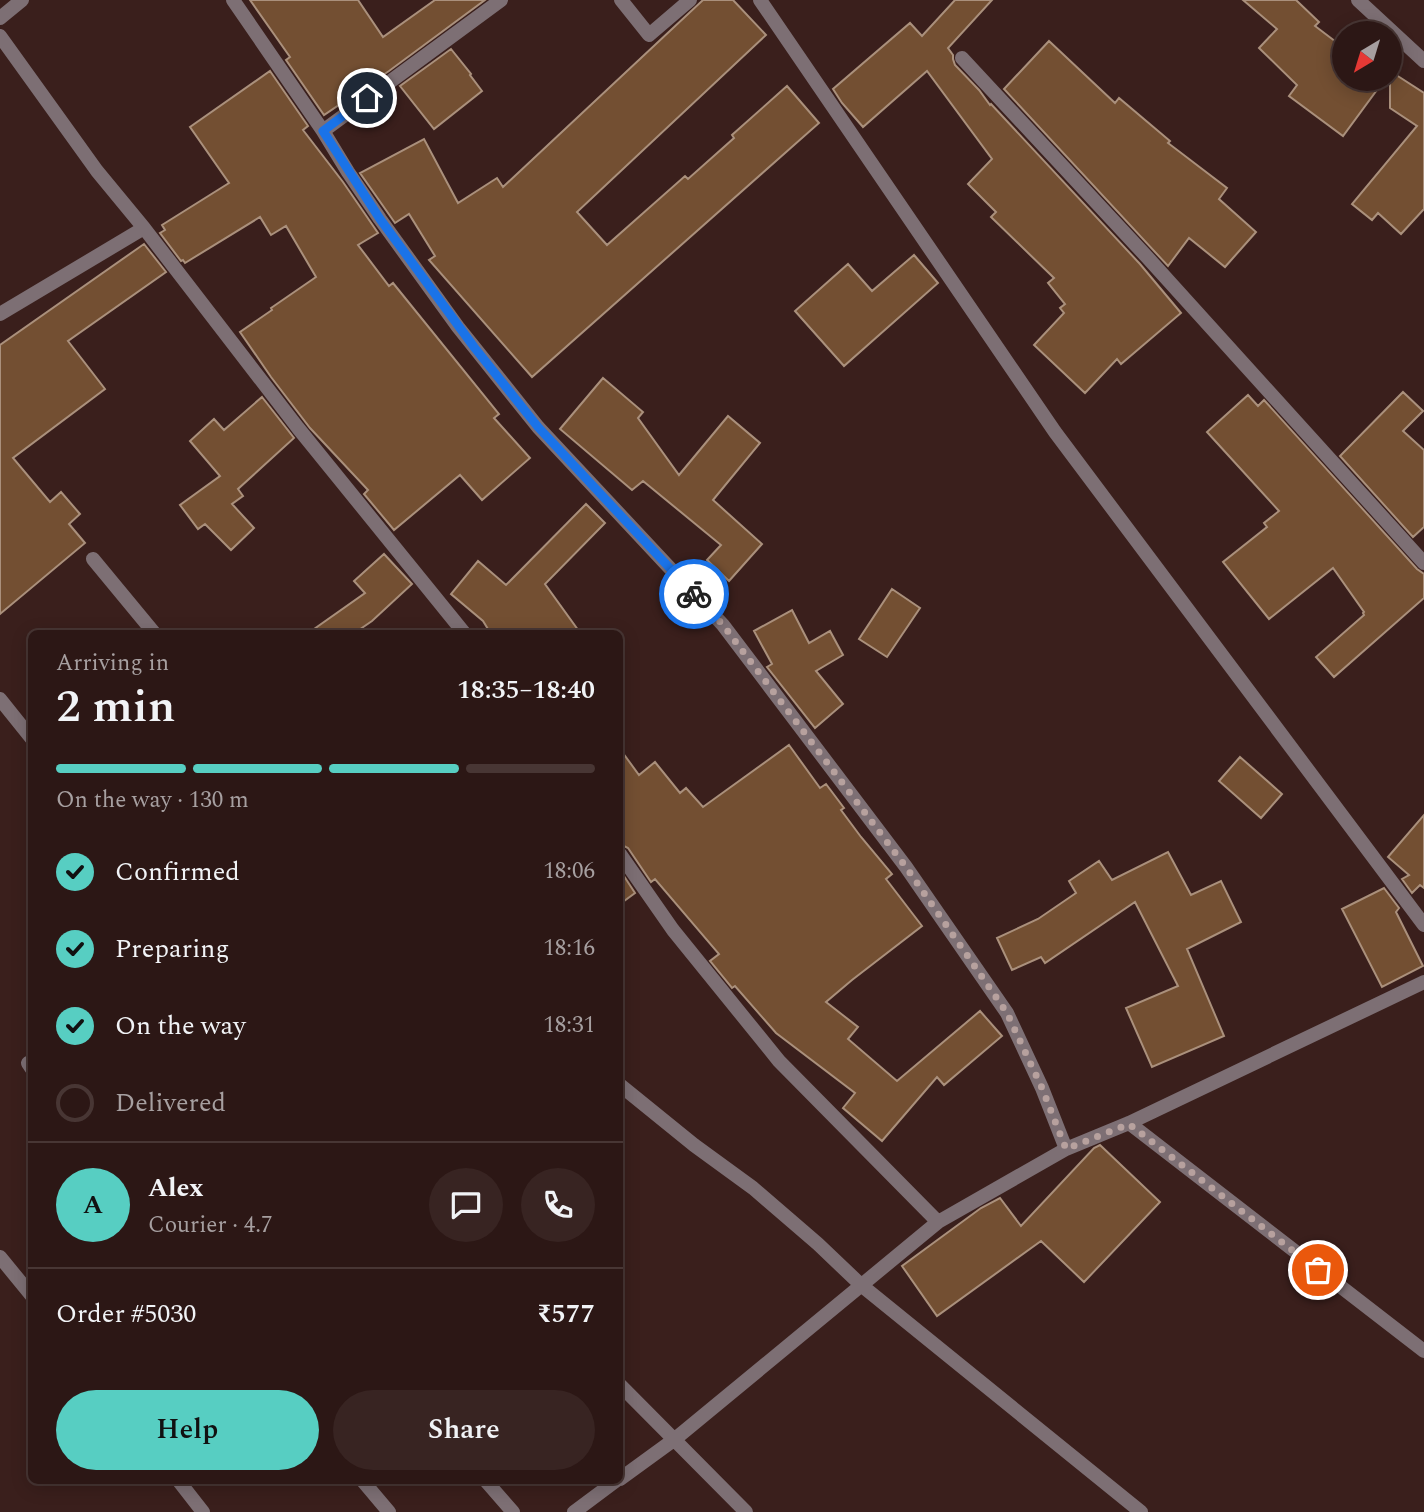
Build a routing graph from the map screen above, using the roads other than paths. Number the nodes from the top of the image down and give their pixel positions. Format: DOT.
graph roads {
  1 [pos="22,0"];
  2 [pos="233,0"];
  3 [pos="501,0"];
  4 [pos="621,0"];
  5 [pos="690,0"];
  6 [pos="760,0"];
  7 [pos="1358,0"];
  8 [pos="0,18"];
  9 [pos="0,36"];
  10 [pos="962,58"];
  11 [pos="1424,61"];
  12 [pos="323,131"];
  13 [pos="144,228"];
  14 [pos="0,314"];
  15 [pos="93,559"];
  16 [pos="1424,564"];
  17 [pos="152,630"];
  18 [pos="462,630"];
  19 [pos="0,699"];
  20 [pos="28,734"];
  21 [pos="623,858"];
  22 [pos="1424,925"];
  23 [pos="1424,982"];
  24 [pos="623,1087"];
  25 [pos="1129,1124"];
  26 [pos="1066,1149"];
  27 [pos="939,1222"];
  28 [pos="0,1256"];
  29 [pos="861,1285"];
  30 [pos="28,1291"];
  31 [pos="1424,1351"];
  32 [pos="623,1388"];
  33 [pos="675,1439"];
  34 [pos="623,1476"];
  35 [pos="181,1484"];
  36 [pos="365,1484"];
  37 [pos="488,1484"];
  38 [pos="613,1484"];
  39 [pos="204,1512"];
  40 [pos="389,1512"];
  41 [pos="513,1512"];
  42 [pos="575,1512"];
  43 [pos="746,1512"];
  44 [pos="1142,1512"];
  1 -- 8 [label="street"];
  2 -- 12 [label="street"];
  3 -- 12 [label="street"];
  4 -- 5 [label="street"];
  6 -- 22 [label="street"];
  7 -- 11 [label="street"];
  9 -- 13 [label="street"];
  10 -- 16 [label="street"];
  12 -- 26 [label="street"];
  13 -- 14 [label="street"];
  13 -- 18 [label="street"];
  15 -- 17 [label="street"];
  19 -- 20 [label="street"];
  21 -- 27 [label="street"];
  23 -- 25 [label="street"];
  24 -- 29 [label="street"];
  25 -- 26 [label="street"];
  25 -- 31 [label="street"];
  26 -- 27 [label="street"];
  27 -- 29 [label="street"];
  28 -- 30 [label="street"];
  29 -- 33 [label="street"];
  29 -- 44 [label="street"];
  32 -- 33 [label="street"];
  33 -- 34 [label="street"];
  33 -- 43 [label="street"];
  35 -- 39 [label="street"];
  36 -- 40 [label="street"];
  37 -- 41 [label="street"];
  38 -- 42 [label="street"];
}
